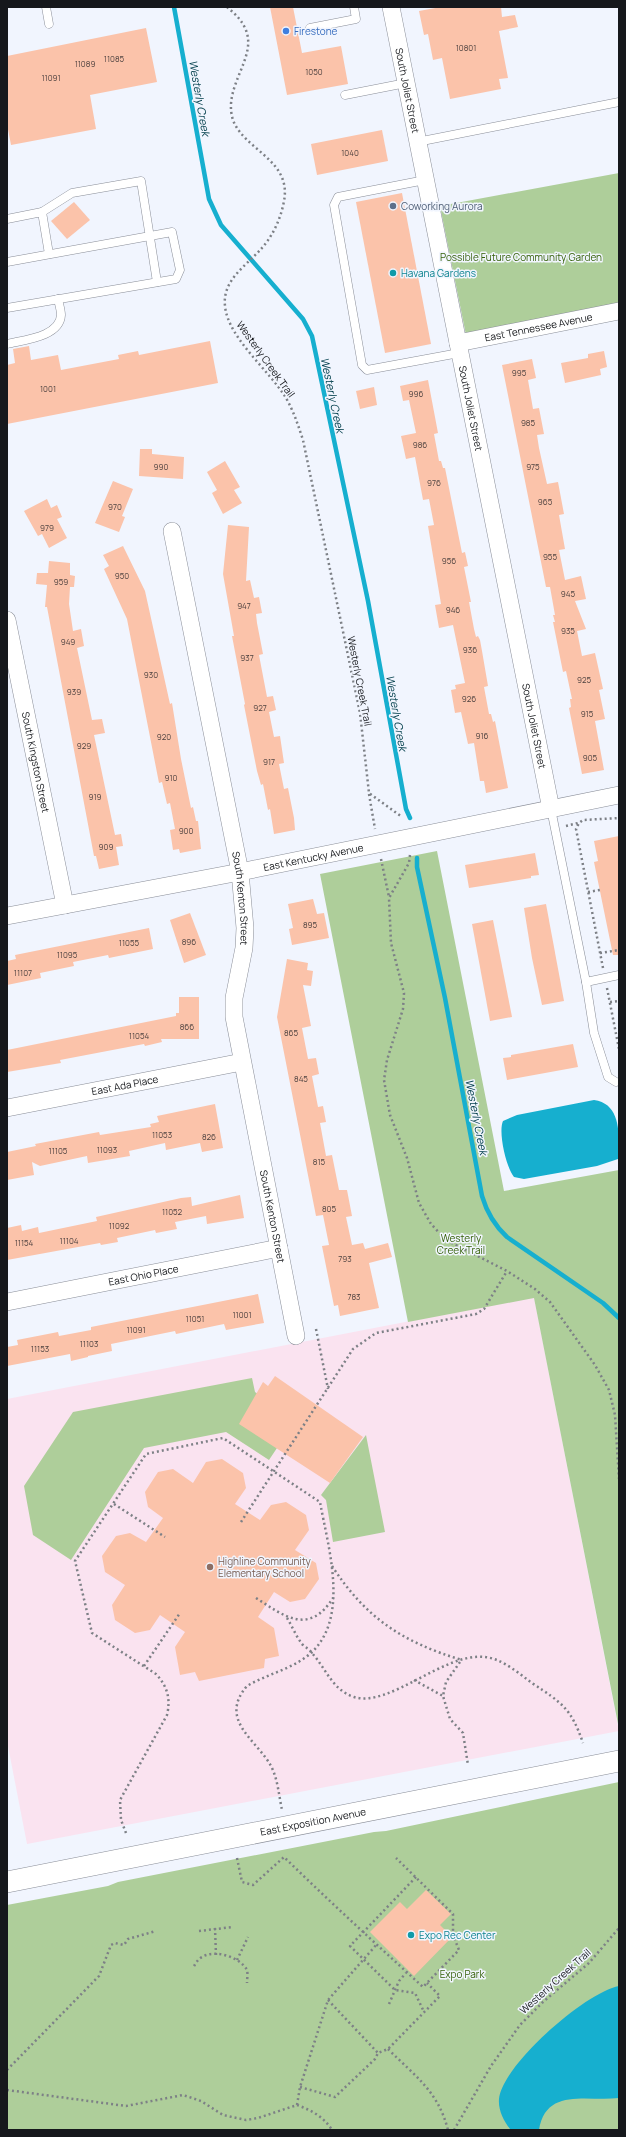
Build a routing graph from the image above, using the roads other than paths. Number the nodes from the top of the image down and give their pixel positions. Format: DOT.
graph roads {
  1 [pos="46,7"];
  2 [pos="354,7"];
  3 [pos="391,7"];
  4 [pos="50,24"];
  5 [pos="310,28"];
  6 [pos="406,83"];
  7 [pos="345,95"];
  8 [pos="619,102"];
  9 [pos="417,142"];
  10 [pos="425,180"];
  11 [pos="42,212"];
  12 [pos="7,219"];
  13 [pos="150,235"];
  14 [pos="49,254"];
  15 [pos="7,262"];
  16 [pos="157,282"];
  17 [pos="58,299"];
  18 [pos="7,308"];
  19 [pos="619,311"];
  20 [pos="7,344"];
  21 [pos="458,348"];
  22 [pos="172,531"];
  23 [pos="7,620"];
  24 [pos="619,796"];
  25 [pos="551,809"];
  26 [pos="240,872"];
  27 [pos="65,905"];
  28 [pos="7,916"];
  29 [pos="619,975"];
  30 [pos="586,982"];
  31 [pos="242,1062"];
  32 [pos="616,1082"];
  33 [pos="7,1108"];
  34 [pos="279,1248"];
  35 [pos="7,1302"];
  36 [pos="296,1336"];
  37 [pos="619,1761"];
  38 [pos="7,1882"];
  1 -- 4 [label="lane"];
  2 -- 5 [label="lane"];
  3 -- 6 [label="street, South Joliet Street"];
  6 -- 7 [label="lane"];
  6 -- 9 [label="street, South Joliet Street"];
  8 -- 9 [label="lane"];
  9 -- 10 [label="street, South Joliet Street"];
  10 -- 21 [label="street, South Joliet Street"];
  10 -- 21 [label="lane"];
  11 -- 12 [label="lane"];
  11 -- 13 [label="lane"];
  11 -- 14 [label="lane"];
  13 -- 14 [label="lane"];
  13 -- 16 [label="lane"];
  13 -- 16 [label="lane"];
  14 -- 15 [label="lane"];
  16 -- 17 [label="lane"];
  17 -- 18 [label="lane"];
  17 -- 20 [label="lane"];
  19 -- 21 [label="street, East Tennessee Avenue"];
  21 -- 25 [label="street, South Joliet Street"];
  22 -- 26 [label="street, South Kenton Street"];
  23 -- 27 [label="street, South Kingston Street"];
  24 -- 25 [label="street, East Kentucky Avenue"];
  25 -- 26 [label="street, East Kentucky Avenue"];
  25 -- 30 [label="lane"];
  26 -- 27 [label="street, East Kentucky Avenue"];
  26 -- 31 [label="street, South Kenton Street"];
  27 -- 28 [label="street, East Kentucky Avenue"];
  29 -- 30 [label="lane"];
  30 -- 32 [label="lane"];
  31 -- 33 [label="street, East Ada Place"];
  31 -- 34 [label="street, South Kenton Street"];
  34 -- 35 [label="street, East Ohio Place"];
  34 -- 36 [label="street, South Kenton Street"];
  37 -- 38 [label="street, East Exposition Avenue"];
}
